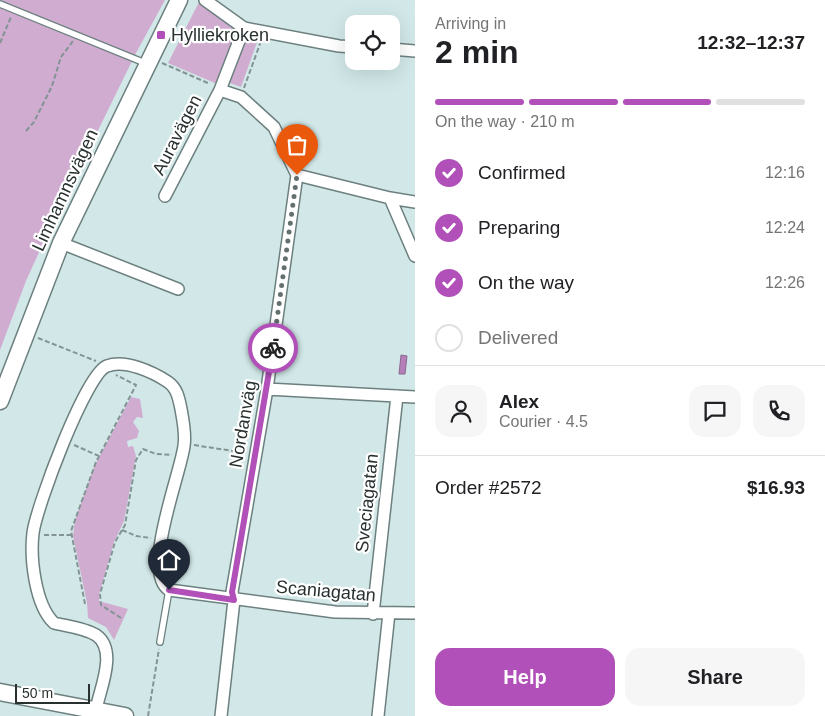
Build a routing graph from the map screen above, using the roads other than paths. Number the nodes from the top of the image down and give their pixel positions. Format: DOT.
graph roads {
  1 [pos="179,0"];
  2 [pos="205,0"];
  3 [pos="0,4"];
  4 [pos="244,28"];
  5 [pos="345,46"];
  6 [pos="400,50"];
  7 [pos="415,51"];
  8 [pos="152,62"];
  9 [pos="216,88"];
  10 [pos="297,175"];
  11 [pos="165,196"];
  12 [pos="390,198"];
  13 [pos="415,202"];
  14 [pos="61,243"];
  15 [pos="415,256"];
  16 [pos="178,289"];
  17 [pos="267,390"];
  18 [pos="397,396"];
  19 [pos="415,397"];
  20 [pos="0,401"];
  21 [pos="169,590"];
  22 [pos="234,600"];
  23 [pos="389,613"];
  24 [pos="415,613"];
  25 [pos="373,614"];
  26 [pos="160,642"];
  27 [pos="0,692"];
  28 [pos="96,709"];
  29 [pos="125,716"];
  30 [pos="221,716"];
  31 [pos="378,716"];
  1 -- 8 [label="main road, Limhamnsvägen"];
  2 -- 4 [label="street"];
  3 -- 8 [label="lane"];
  4 -- 5 [label="street"];
  4 -- 9 [label="street"];
  6 -- 7 [label="street"];
  8 -- 14 [label="main road, Limhamnsvägen"];
  9 -- 10 [label="street"];
  9 -- 11 [label="street, Auravägen"];
  10 -- 12 [label="street"];
  10 -- 17 [label="street, Nordanväg"];
  12 -- 13 [label="street"];
  12 -- 15 [label="street"];
  14 -- 16 [label="street"];
  14 -- 20 [label="main road, Limhamnsvägen"];
  17 -- 18 [label="street"];
  17 -- 22 [label="street, Nordanväg"];
  18 -- 19 [label="street"];
  18 -- 25 [label="street, Sveciagatan"];
  21 -- 22 [label="street, Scaniagatan"];
  21 -- 26 [label="lane"];
  21 -- 28 [label="street"];
  22 -- 25 [label="street, Scaniagatan"];
  22 -- 30 [label="street, Nordanväg"];
  23 -- 24 [label="street, Scaniagatan"];
  23 -- 25 [label="street, Scaniagatan"];
  23 -- 31 [label="street"];
  27 -- 28 [label="main road"];
  28 -- 29 [label="main road"];
}
